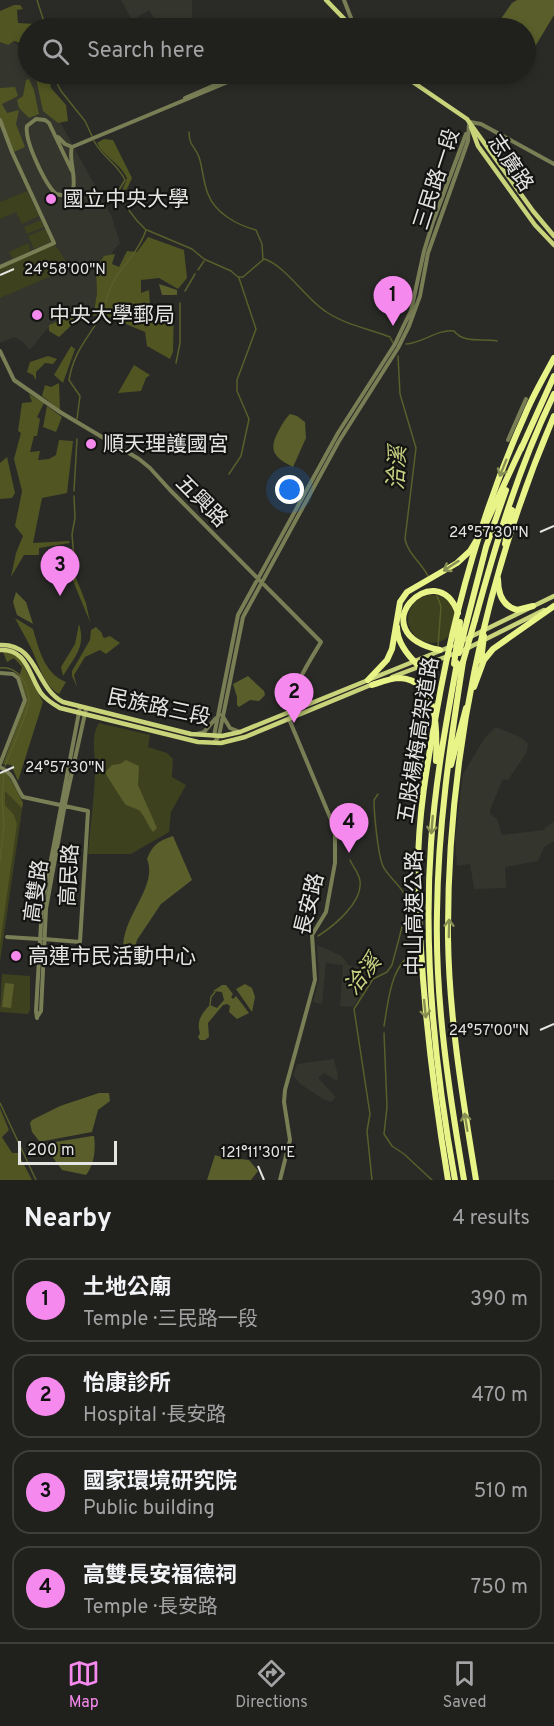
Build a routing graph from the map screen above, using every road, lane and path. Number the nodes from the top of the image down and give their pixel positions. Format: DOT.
graph roads {
  1 [pos="326,0"];
  2 [pos="344,0"];
  3 [pos="341,18"];
  4 [pos="350,18"];
  5 [pos="218,84"];
  6 [pos="223,84"];
  7 [pos="415,84"];
  8 [pos="138,119"];
  9 [pos="0,120"];
  10 [pos="469,122"];
  11 [pos="57,136"];
  12 [pos="478,146"];
  13 [pos="72,147"];
  14 [pos="465,149"];
  15 [pos="554,164"];
  16 [pos="72,171"];
  17 [pos="554,236"];
  18 [pos="554,245"];
  19 [pos="0,267"];
  20 [pos="397,346"];
  21 [pos="0,351"];
  22 [pos="554,358"];
  23 [pos="554,376"];
  24 [pos="554,394"];
  25 [pos="526,399"];
  26 [pos="554,416"];
  27 [pos="508,440"];
  28 [pos="522,446"];
  29 [pos="525,460"];
  30 [pos="499,572"];
  31 [pos="260,580"];
  32 [pos="554,596"];
  33 [pos="554,605"];
  34 [pos="533,606"];
  35 [pos="397,615"];
  36 [pos="463,622"];
  37 [pos="484,631"];
  38 [pos="484,641"];
  39 [pos="0,645"];
  40 [pos="0,650"];
  41 [pos="440,650"];
  42 [pos="414,661"];
  43 [pos="458,663"];
  44 [pos="420,667"];
  45 [pos="479,672"];
  46 [pos="0,673"];
  47 [pos="370,682"];
  48 [pos="292,710"];
  49 [pos="82,711"];
  50 [pos="222,714"];
  51 [pos="217,718"];
  52 [pos="289,719"];
  53 [pos="240,732"];
  54 [pos="191,734"];
  55 [pos="216,736"];
  56 [pos="214,743"];
  57 [pos="0,766"];
  58 [pos="435,800"];
  59 [pos="444,800"];
  60 [pos="63,804"];
  61 [pos="6,937"];
  62 [pos="42,939"];
  63 [pos="280,1180"];
  64 [pos="448,1180"];
  65 [pos="455,1180"];
  66 [pos="464,1180"];
  67 [pos="476,1180"];
  1 -- 3 [label="main road"];
  2 -- 4 [label="street"];
  5 -- 8 [label="street"];
  6 -- 8 [label="street"];
  7 -- 10 [label="main road"];
  8 -- 13 [label="street"];
  9 -- 19 [label="street"];
  10 -- 12 [label="main road, 志廣路"];
  10 -- 14 [label="street, 三民路一段"];
  10 -- 15 [label="street"];
  10 -- 17 [label="main road, 志廣路"];
  10 -- 20 [label="street, 三民路一段"];
  11 -- 13 [label="street"];
  11 -- 16 [label="street"];
  11 -- 16 [label="street"];
  12 -- 14 [label="street"];
  12 -- 18 [label="main road, 志廣路"];
  13 -- 16 [label="street"];
  14 -- 20 [label="street, 三民路一段"];
  20 -- 31 [label="street, 三民路一段"];
  21 -- 31 [label="street, 五興路"];
  22 -- 64 [label="highway, 五股楊梅高架道路, one-way, bridge"];
  23 -- 28 [label="highway"];
  24 -- 29 [label="highway, 中山高速公路"];
  25 -- 27 [label="street"];
  67 -- 26 [label="highway, one-way, bridge"];
  28 -- 35 [label="highway, one-way"];
  28 -- 36 [label="highway"];
  29 -- 30 [label="highway"];
  29 -- 43 [label="highway, 中山高速公路, bridge"];
  30 -- 34 [label="highway"];
  30 -- 37 [label="highway"];
  31 -- 48 [label="street, 五興路"];
  31 -- 50 [label="street, 三民路一段"];
  31 -- 51 [label="street, 三民路一段"];
  32 -- 34 [label="main road, 民族路三段"];
  33 -- 38 [label="main road, 民族路三段"];
  33 -- 45 [label="highway"];
  34 -- 37 [label="main road, 民族路三段"];
  35 -- 42 [label="highway"];
  35 -- 47 [label="highway"];
  36 -- 41 [label="highway"];
  36 -- 43 [label="highway, bridge"];
  37 -- 38 [label="highway"];
  37 -- 41 [label="main road, 民族路三段"];
  38 -- 44 [label="main road, 民族路三段"];
  38 -- 45 [label="highway"];
  39 -- 49 [label="main road, 民族路三段"];
  40 -- 49 [label="main road, 民族路三段"];
  41 -- 42 [label="main road, 民族路三段"];
  42 -- 44 [label="highway"];
  42 -- 47 [label="main road, 民族路三段"];
  43 -- 58 [label="highway, 中山高速公路"];
  43 -- 59 [label="highway, 中山高速公路"];
  44 -- 47 [label="main road, 民族路三段"];
  45 -- 59 [label="highway"];
  46 -- 57 [label="street"];
  47 -- 48 [label="main road, 民族路三段"];
  47 -- 52 [label="main road, 民族路三段"];
  47 -- 58 [label="highway"];
  48 -- 52 [label="street"];
  48 -- 53 [label="main road, 民族路三段"];
  49 -- 54 [label="main road, 民族路三段"];
  49 -- 56 [label="main road, 民族路三段"];
  49 -- 60 [label="street, 高雙路"];
  50 -- 53 [label="street"];
  50 -- 55 [label="street, 三民路一段"];
  51 -- 54 [label="street"];
  51 -- 55 [label="street, 三民路一段"];
  52 -- 56 [label="main road, 民族路三段"];
  52 -- 63 [label="street, 長安路"];
  53 -- 55 [label="main road, 民族路三段"];
  54 -- 55 [label="main road, 民族路三段"];
  55 -- 56 [label="street, 三民路一段"];
  57 -- 60 [label="street"];
  58 -- 65 [label="highway, 中山高速公路, one-way"];
  59 -- 66 [label="highway, 中山高速公路"];
  60 -- 62 [label="street, 高雙路"];
  60 -- 62 [label="street, 高民路"];
  61 -- 62 [label="street"];
  62 -- 62 [label="street, 高雙路"];
}
